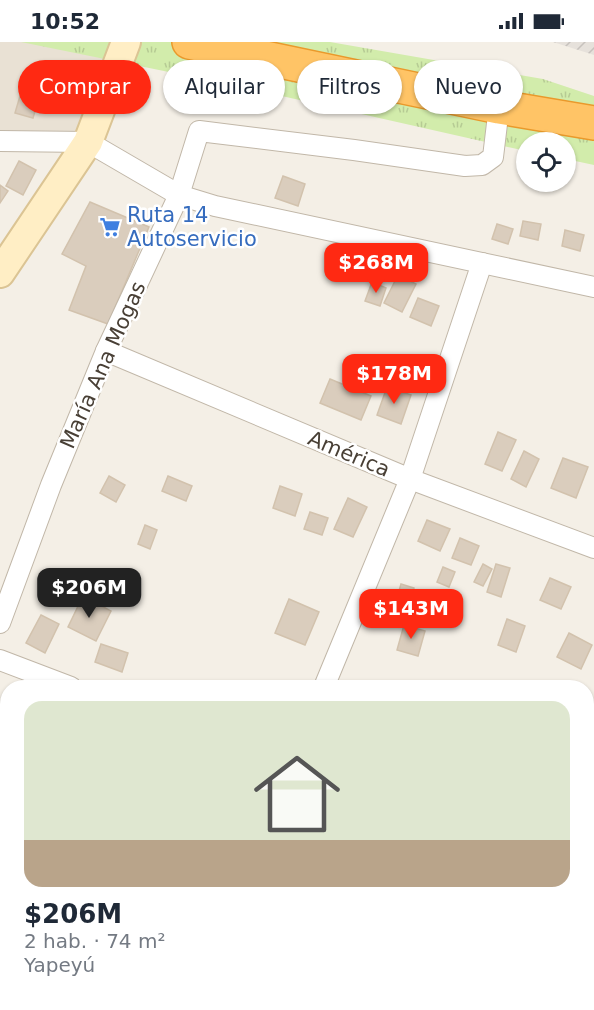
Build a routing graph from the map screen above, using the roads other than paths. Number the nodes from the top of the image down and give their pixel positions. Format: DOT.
graph roads {
  1 [pos="126,42"];
  2 [pos="189,42"];
  3 [pos="241,47"];
  4 [pos="414,87"];
  5 [pos="523,111"];
  6 [pos="498,114"];
  7 [pos="594,123"];
  8 [pos="0,141"];
  9 [pos="88,142"];
  10 [pos="179,195"];
  11 [pos="482,263"];
  12 [pos="0,273"];
  13 [pos="594,287"];
  14 [pos="106,351"];
  15 [pos="410,479"];
  16 [pos="594,548"];
  17 [pos="0,623"];
  18 [pos="0,660"];
  19 [pos="53,680"];
  20 [pos="327,680"];
  1 -- 9 [label="main road"];
  2 -- 3 [label="highway"];
  3 -- 4 [label="highway"];
  5 -- 7 [label="highway"];
  6 -- 10 [label="street, María Ana Mogas"];
  8 -- 9 [label="street"];
  9 -- 10 [label="street"];
  9 -- 12 [label="main road"];
  10 -- 11 [label="street"];
  10 -- 14 [label="street, María Ana Mogas"];
  11 -- 13 [label="street"];
  11 -- 15 [label="street"];
  14 -- 15 [label="street, América"];
  14 -- 17 [label="street, María Ana Mogas"];
  15 -- 16 [label="street, América"];
  15 -- 20 [label="street"];
  18 -- 19 [label="street"];
}
